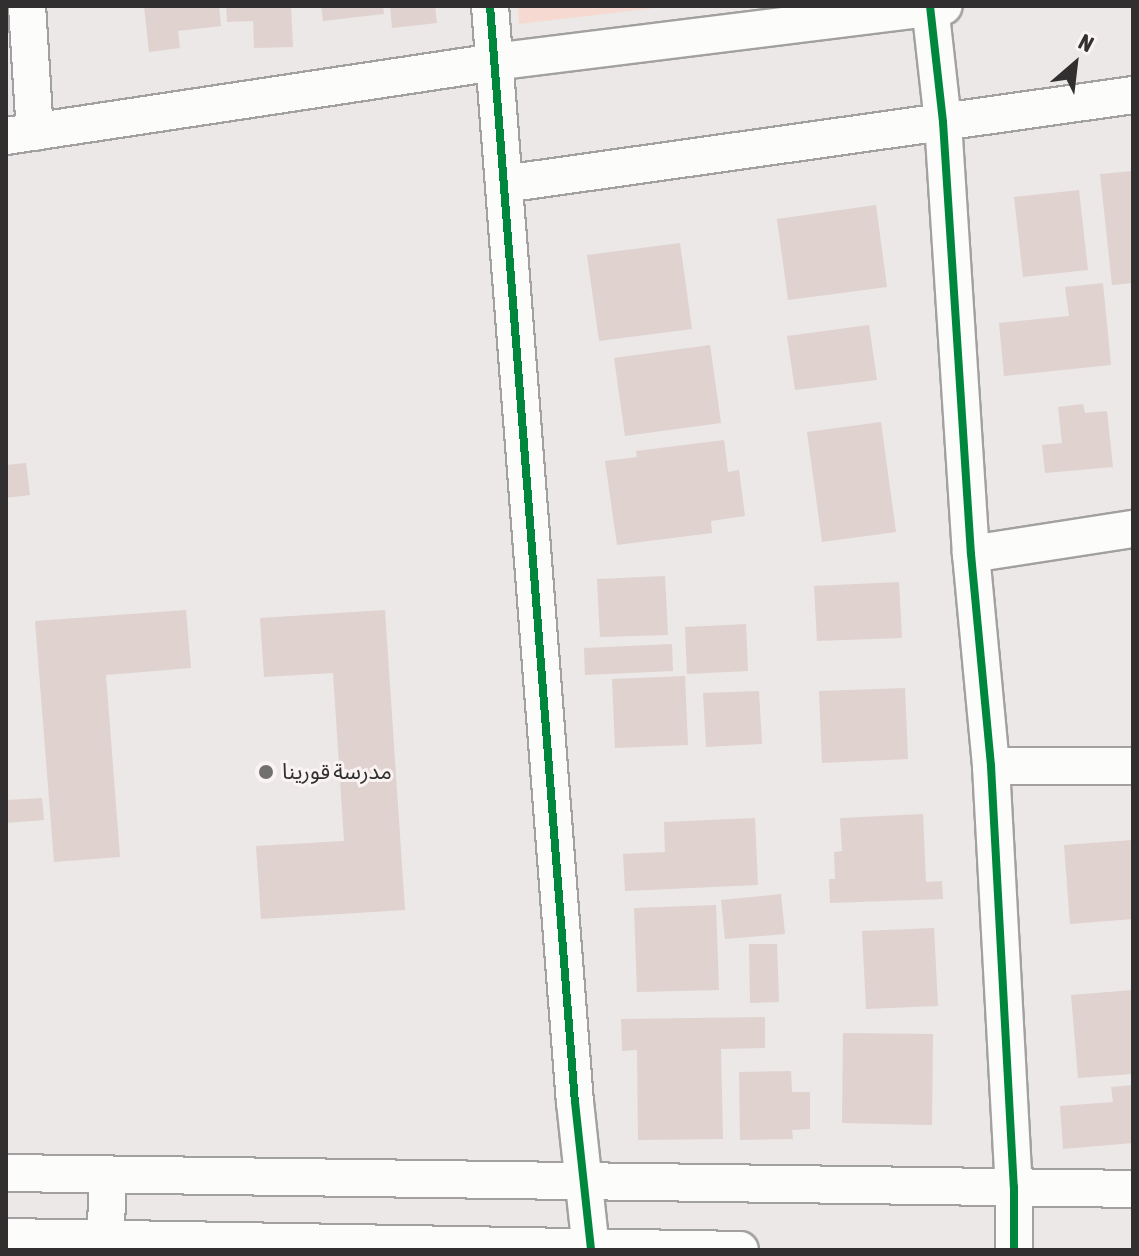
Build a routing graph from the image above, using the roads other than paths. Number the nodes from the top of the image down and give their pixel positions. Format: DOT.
graph roads {
  1 [pos="27,6"];
  2 [pos="490,6"];
  3 [pos="935,7"];
  4 [pos="494,62"];
  5 [pos="1133,95"];
  6 [pos="943,122"];
  7 [pos="20,134"];
  8 [pos="504,184"];
  9 [pos="1133,529"];
  10 [pos="971,554"];
  11 [pos="991,766"];
  12 [pos="1133,766"];
  13 [pos="6,1173"];
  14 [pos="108,1175"];
  15 [pos="584,1183"];
  16 [pos="1014,1187"];
  17 [pos="1133,1189"];
  18 [pos="6,1237"];
  19 [pos="105,1244"];
  20 [pos="591,1248"];
  21 [pos="740,1250"];
  22 [pos="1014,1250"];
  1 -- 7 [label="street"];
  2 -- 4 [label="street"];
  3 -- 4 [label="street"];
  3 -- 6 [label="street"];
  4 -- 7 [label="street"];
  4 -- 8 [label="street"];
  5 -- 6 [label="street"];
  6 -- 8 [label="street"];
  6 -- 10 [label="street"];
  8 -- 15 [label="street"];
  9 -- 10 [label="street"];
  10 -- 11 [label="street"];
  11 -- 12 [label="street"];
  11 -- 16 [label="street"];
  13 -- 14 [label="street"];
  14 -- 15 [label="street"];
  14 -- 19 [label="street"];
  15 -- 16 [label="street"];
  15 -- 20 [label="street"];
  16 -- 17 [label="street"];
  16 -- 22 [label="street"];
  18 -- 19 [label="street"];
  19 -- 20 [label="street"];
  20 -- 21 [label="street"];
}
